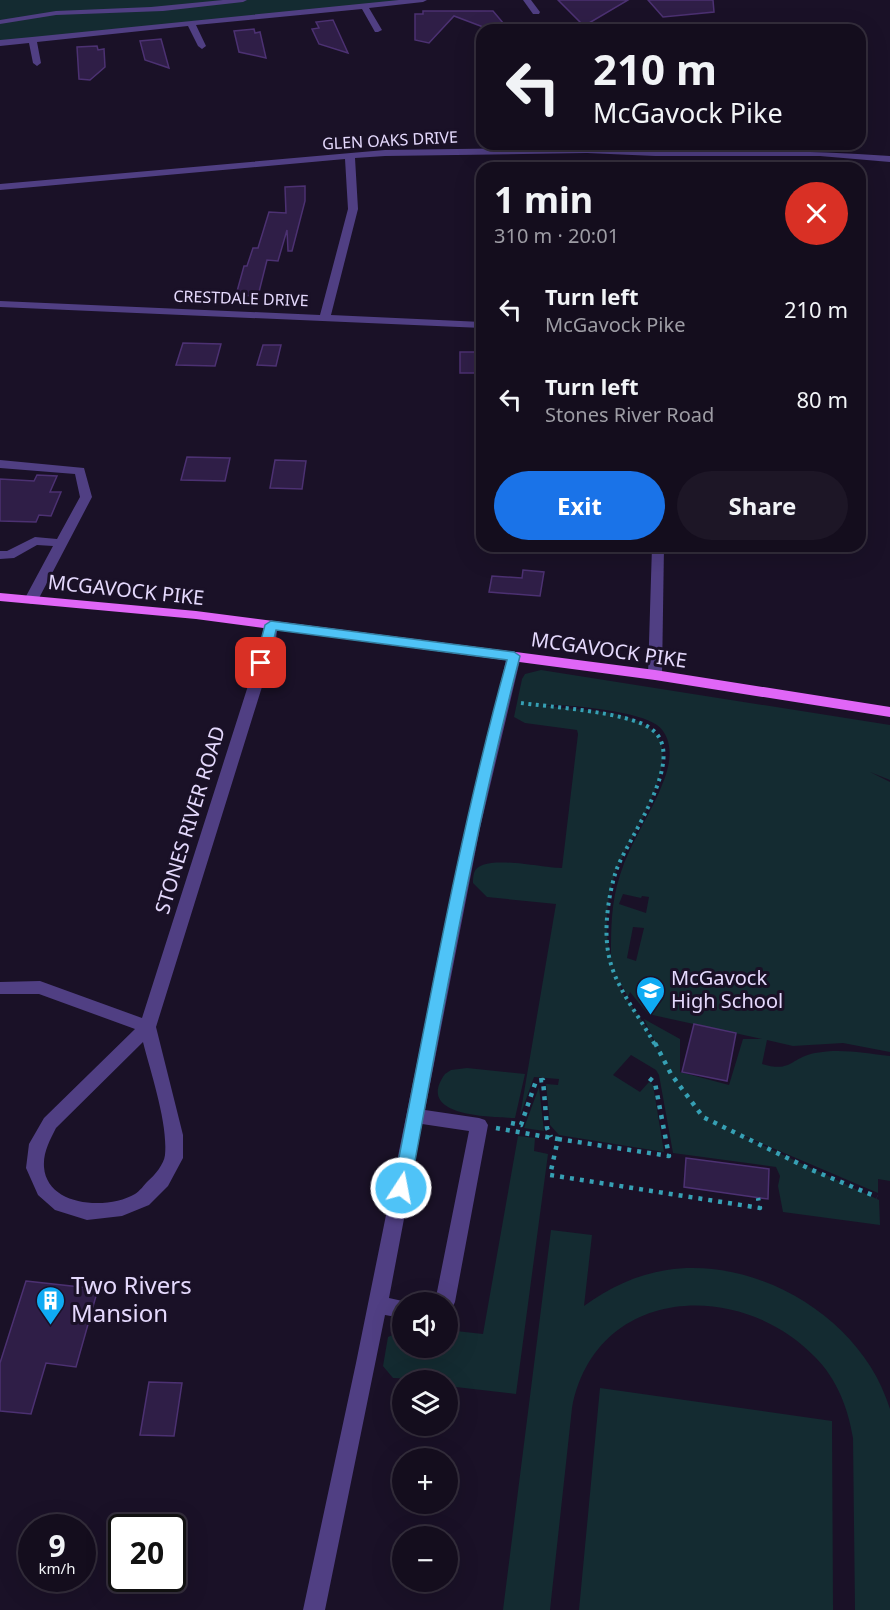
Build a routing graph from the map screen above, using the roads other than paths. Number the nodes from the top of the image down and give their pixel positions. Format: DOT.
graph roads {
  1 [pos="243,0"];
  2 [pos="423,0"];
  3 [pos="527,0"];
  4 [pos="364,6"];
  5 [pos="536,12"];
  6 [pos="0,22"];
  7 [pos="191,22"];
  8 [pos="378,30"];
  9 [pos="32,39"];
  10 [pos="0,43"];
  11 [pos="202,46"];
  12 [pos="38,63"];
  13 [pos="350,157"];
  14 [pos="890,159"];
  15 [pos="0,187"];
  16 [pos="0,304"];
  17 [pos="325,318"];
  18 [pos="476,326"];
  19 [pos="0,464"];
  20 [pos="61,543"];
  21 [pos="658,552"];
  22 [pos="0,555"];
  23 [pos="0,597"];
  24 [pos="31,600"];
  25 [pos="271,625"];
  26 [pos="514,656"];
  27 [pos="655,675"];
  28 [pos="890,712"];
  29 [pos="0,987"];
  30 [pos="148,1027"];
  31 [pos="415,1116"];
  32 [pos="448,1292"];
  33 [pos="378,1305"];
  34 [pos="392,1307"];
  35 [pos="314,1610"];
  1 -- 6 [label="street"];
  2 -- 4 [label="street"];
  3 -- 5 [label="street"];
  4 -- 7 [label="street"];
  4 -- 8 [label="street"];
  7 -- 9 [label="street"];
  7 -- 11 [label="street"];
  9 -- 10 [label="street"];
  9 -- 12 [label="street"];
  13 -- 14 [label="street, GLEN OAKS DRIVE"];
  13 -- 15 [label="street, GLEN OAKS DRIVE"];
  13 -- 17 [label="street"];
  16 -- 17 [label="street, CRESTDALE DRIVE"];
  17 -- 18 [label="street, CRESTDALE DRIVE"];
  19 -- 20 [label="street"];
  20 -- 22 [label="street"];
  20 -- 24 [label="street"];
  21 -- 27 [label="street"];
  23 -- 24 [label="main road, MCGAVOCK PIKE"];
  24 -- 25 [label="main road, MCGAVOCK PIKE"];
  25 -- 26 [label="main road, MCGAVOCK PIKE"];
  25 -- 30 [label="street, STONES RIVER ROAD"];
  26 -- 27 [label="main road, MCGAVOCK PIKE"];
  26 -- 31 [label="street"];
  27 -- 28 [label="main road, MCGAVOCK PIKE"];
  29 -- 30 [label="street"];
  30 -- 30 [label="street"];
  31 -- 32 [label="street"];
  31 -- 33 [label="street"];
  33 -- 34 [label="street"];
  33 -- 35 [label="street"];
}
